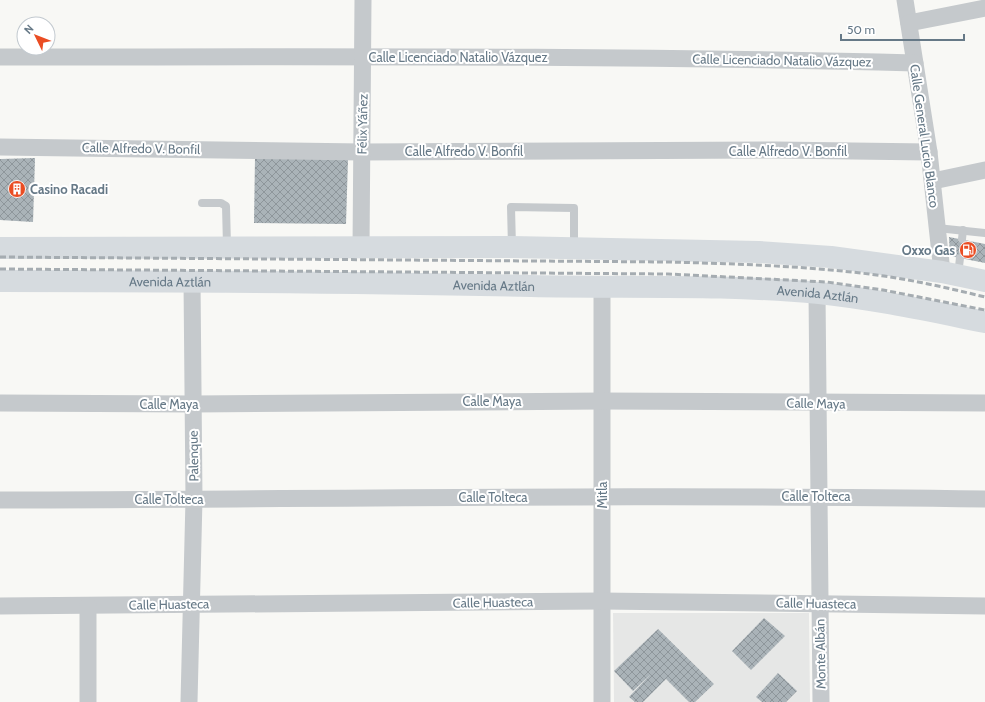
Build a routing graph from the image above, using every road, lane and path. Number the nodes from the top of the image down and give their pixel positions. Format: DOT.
graph roads {
  1 [pos="362,0"];
  2 [pos="905,0"];
  3 [pos="985,8"];
  4 [pos="909,23"];
  5 [pos="363,56"];
  6 [pos="0,57"];
  7 [pos="915,62"];
  8 [pos="0,147"];
  9 [pos="362,152"];
  10 [pos="929,152"];
  11 [pos="985,170"];
  12 [pos="933,181"];
  13 [pos="202,203"];
  14 [pos="937,228"];
  15 [pos="963,230"];
  16 [pos="985,233"];
  17 [pos="962,239"];
  18 [pos="227,247"];
  19 [pos="512,247"];
  20 [pos="0,248"];
  21 [pos="361,248"];
  22 [pos="574,248"];
  23 [pos="953,268"];
  24 [pos="0,281"];
  25 [pos="192,281"];
  26 [pos="985,281"];
  27 [pos="602,287"];
  28 [pos="817,293"];
  29 [pos="985,322"];
  30 [pos="602,401"];
  31 [pos="0,403"];
  32 [pos="819,403"];
  33 [pos="985,403"];
  34 [pos="193,404"];
  35 [pos="602,496"];
  36 [pos="819,496"];
  37 [pos="985,498"];
  38 [pos="194,499"];
  39 [pos="0,500"];
  40 [pos="601,601"];
  41 [pos="818,602"];
  42 [pos="192,603"];
  43 [pos="0,606"];
  44 [pos="88,606"];
  45 [pos="985,606"];
  46 [pos="88,702"];
  47 [pos="189,702"];
  48 [pos="602,702"];
  49 [pos="821,702"];
  1 -- 5 [label="street, Félix Yáñez"];
  2 -- 4 [label="street, Calle General Lucio Blanco"];
  3 -- 4 [label="street"];
  4 -- 7 [label="street, Calle General Lucio Blanco"];
  5 -- 6 [label="street, Calle Licenciado Natalio Vázquez"];
  5 -- 7 [label="street, Calle Licenciado Natalio Vázquez"];
  5 -- 9 [label="street, Félix Yáñez"];
  7 -- 10 [label="street, Calle General Lucio Blanco"];
  8 -- 9 [label="street, Calle Alfredo V. Bonfil"];
  9 -- 10 [label="street, Calle Alfredo V. Bonfil"];
  9 -- 21 [label="street, Félix Yáñez"];
  10 -- 12 [label="street, Calle General Lucio Blanco"];
  11 -- 12 [label="street"];
  12 -- 14 [label="street, Calle General Lucio Blanco"];
  13 -- 18 [label="lane"];
  14 -- 15 [label="lane"];
  14 -- 23 [label="street, Calle General Lucio Blanco"];
  15 -- 16 [label="lane"];
  15 -- 17 [label="lane"];
  18 -- 20 [label="main road"];
  18 -- 21 [label="main road"];
  19 -- 21 [label="main road"];
  19 -- 22 [label="main road"];
  19 -- 22 [label="lane"];
  22 -- 23 [label="main road"];
  23 -- 26 [label="main road"];
  24 -- 25 [label="main road, Avenida Aztlán"];
  25 -- 27 [label="main road, Avenida Aztlán"];
  25 -- 34 [label="street, Palenque"];
  27 -- 28 [label="main road, Avenida Aztlán"];
  27 -- 30 [label="street, Mitla"];
  28 -- 29 [label="main road, Avenida Aztlán"];
  28 -- 32 [label="street, Monte Albán"];
  30 -- 32 [label="street, Calle Maya"];
  30 -- 34 [label="street, Calle Maya"];
  30 -- 35 [label="street, Mitla"];
  31 -- 34 [label="street, Calle Maya"];
  32 -- 33 [label="street, Calle Maya"];
  32 -- 36 [label="street, Monte Albán"];
  34 -- 38 [label="street, Palenque"];
  35 -- 36 [label="street, Calle Tolteca"];
  35 -- 38 [label="street, Calle Tolteca"];
  35 -- 40 [label="street, Mitla"];
  36 -- 37 [label="street, Calle Tolteca"];
  36 -- 41 [label="street, Monte Albán"];
  38 -- 39 [label="street, Calle Tolteca"];
  38 -- 42 [label="street, Palenque"];
  40 -- 41 [label="street, Calle Huasteca"];
  40 -- 42 [label="street, Calle Huasteca"];
  40 -- 48 [label="street, Mitla"];
  41 -- 45 [label="street, Calle Huasteca"];
  41 -- 49 [label="street, Monte Albán"];
  42 -- 44 [label="street, Calle Huasteca"];
  42 -- 47 [label="street, Palenque"];
  43 -- 44 [label="street, Calle Huasteca"];
  44 -- 46 [label="street"];
}
